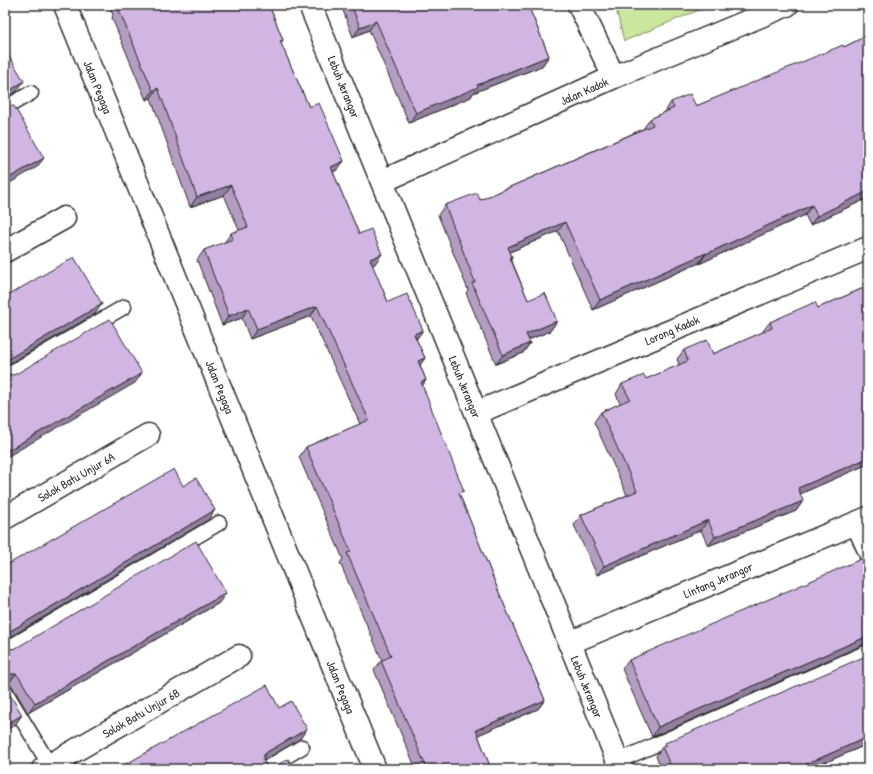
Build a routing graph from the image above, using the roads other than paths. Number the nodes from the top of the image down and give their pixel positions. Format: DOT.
graph roads {
  1 [pos="65,5"];
  2 [pos="310,5"];
  3 [pos="579,5"];
  4 [pos="787,5"];
  5 [pos="614,77"];
  6 [pos="31,93"];
  7 [pos="5,108"];
  8 [pos="383,181"];
  9 [pos="64,218"];
  10 [pos="868,248"];
  11 [pos="5,251"];
  12 [pos="124,307"];
  13 [pos="5,376"];
  14 [pos="476,413"];
  15 [pos="148,435"];
  16 [pos="5,518"];
  17 [pos="861,521"];
  18 [pos="219,523"];
  19 [pos="868,558"];
  20 [pos="569,642"];
  21 [pos="5,650"];
  22 [pos="868,652"];
  23 [pos="239,656"];
  24 [pos="5,692"];
  25 [pos="302,747"];
  26 [pos="619,765"];
  27 [pos="48,768"];
  28 [pos="265,769"];
  29 [pos="375,769"];
  1 -- 29 [label="street, Jalan Pegaga"];
  2 -- 8 [label="street, Lebuh Jerangor"];
  3 -- 5 [label="street"];
  4 -- 5 [label="street, Jalan Kadok"];
  5 -- 8 [label="street, Jalan Kadok"];
  6 -- 7 [label="lane"];
  8 -- 14 [label="street, Lebuh Jerangor"];
  9 -- 11 [label="street"];
  10 -- 14 [label="street, Lorong Kadok"];
  12 -- 13 [label="lane"];
  14 -- 20 [label="street, Lebuh Jerangor"];
  15 -- 16 [label="street, Solok Batu Unjur 6A"];
  17 -- 19 [label="lane"];
  17 -- 20 [label="street, Lintang Jerangor"];
  18 -- 21 [label="lane"];
  20 -- 26 [label="street, Lebuh Jerangor"];
  22 -- 26 [label="lane"];
  23 -- 27 [label="street, Solok Batu Unjur 6B"];
  24 -- 27 [label="lane"];
  25 -- 28 [label="lane"];
}
